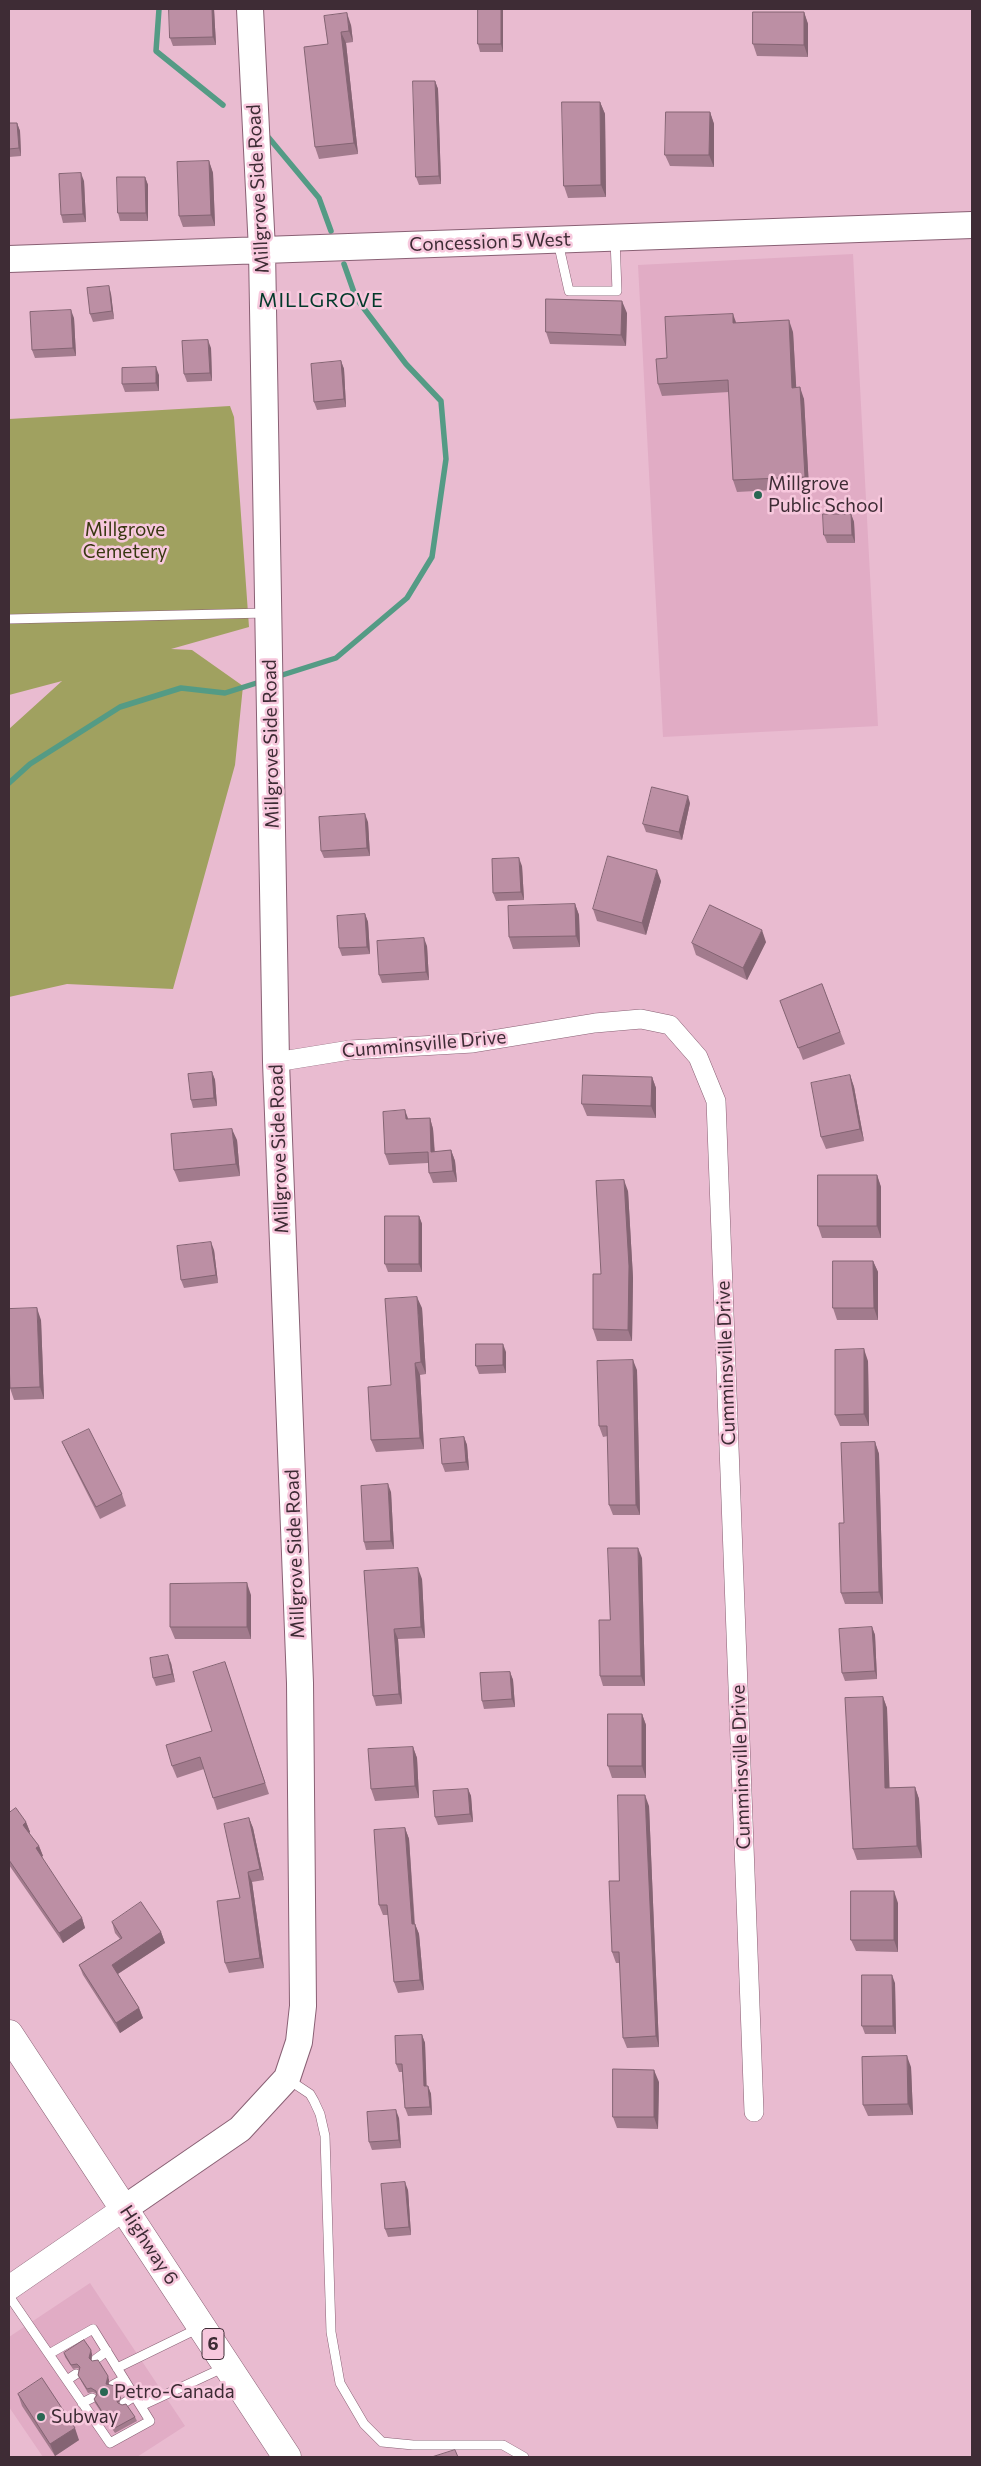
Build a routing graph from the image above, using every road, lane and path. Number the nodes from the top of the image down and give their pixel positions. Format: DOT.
graph roads {
  1 [pos="250,9"];
  2 [pos="972,225"];
  3 [pos="614,238"];
  4 [pos="558,240"];
  5 [pos="262,250"];
  6 [pos="9,259"];
  7 [pos="268,613"];
  8 [pos="9,619"];
  9 [pos="276,1062"];
  10 [pos="9,2034"];
  11 [pos="287,2078"];
  12 [pos="754,2112"];
  13 [pos="124,2208"];
  14 [pos="9,2288"];
  15 [pos="9,2296"];
  16 [pos="202,2327"];
  17 [pos="107,2351"];
  18 [pos="49,2354"];
  19 [pos="96,2359"];
  20 [pos="228,2366"];
  21 [pos="117,2368"];
  22 [pos="76,2374"];
  23 [pos="124,2379"];
  24 [pos="67,2380"];
  25 [pos="113,2385"];
  26 [pos="135,2396"];
  27 [pos="92,2398"];
  28 [pos="82,2403"];
  29 [pos="124,2403"];
  30 [pos="141,2406"];
  31 [pos="287,2457"];
  32 [pos="524,2457"];
  1 -- 5 [label="main road, Millgrove Side Road"];
  2 -- 3 [label="main road, Concession 5 West"];
  3 -- 4 [label="main road, Concession 5 West"];
  3 -- 4 [label="lane"];
  4 -- 5 [label="main road, Concession 5 West"];
  5 -- 6 [label="main road, Concession 5 West"];
  5 -- 7 [label="main road, Millgrove Side Road"];
  7 -- 8 [label="lane"];
  7 -- 9 [label="main road, Millgrove Side Road"];
  9 -- 11 [label="main road, Millgrove Side Road"];
  9 -- 12 [label="street, Cumminsville Drive"];
  10 -- 13 [label="highway, Highway 6 / 6"];
  11 -- 13 [label="main road, Millgrove Side Road"];
  11 -- 32 [label="lane"];
  13 -- 14 [label="street"];
  13 -- 16 [label="highway, Highway 6 / 6"];
  15 -- 18 [label="lane"];
  16 -- 20 [label="highway, Highway 6 / 6"];
  16 -- 21 [label="lane"];
  17 -- 18 [label="lane"];
  17 -- 19 [label="lane"];
  17 -- 21 [label="lane"];
  18 -- 24 [label="lane"];
  20 -- 30 [label="lane"];
  20 -- 31 [label="highway, Highway 6 / 6"];
  21 -- 23 [label="lane"];
  22 -- 24 [label="lane"];
  23 -- 25 [label="lane"];
  23 -- 26 [label="lane"];
  24 -- 28 [label="lane"];
  26 -- 29 [label="lane"];
  26 -- 30 [label="lane"];
  27 -- 28 [label="lane"];
  28 -- 30 [label="lane"];
}
